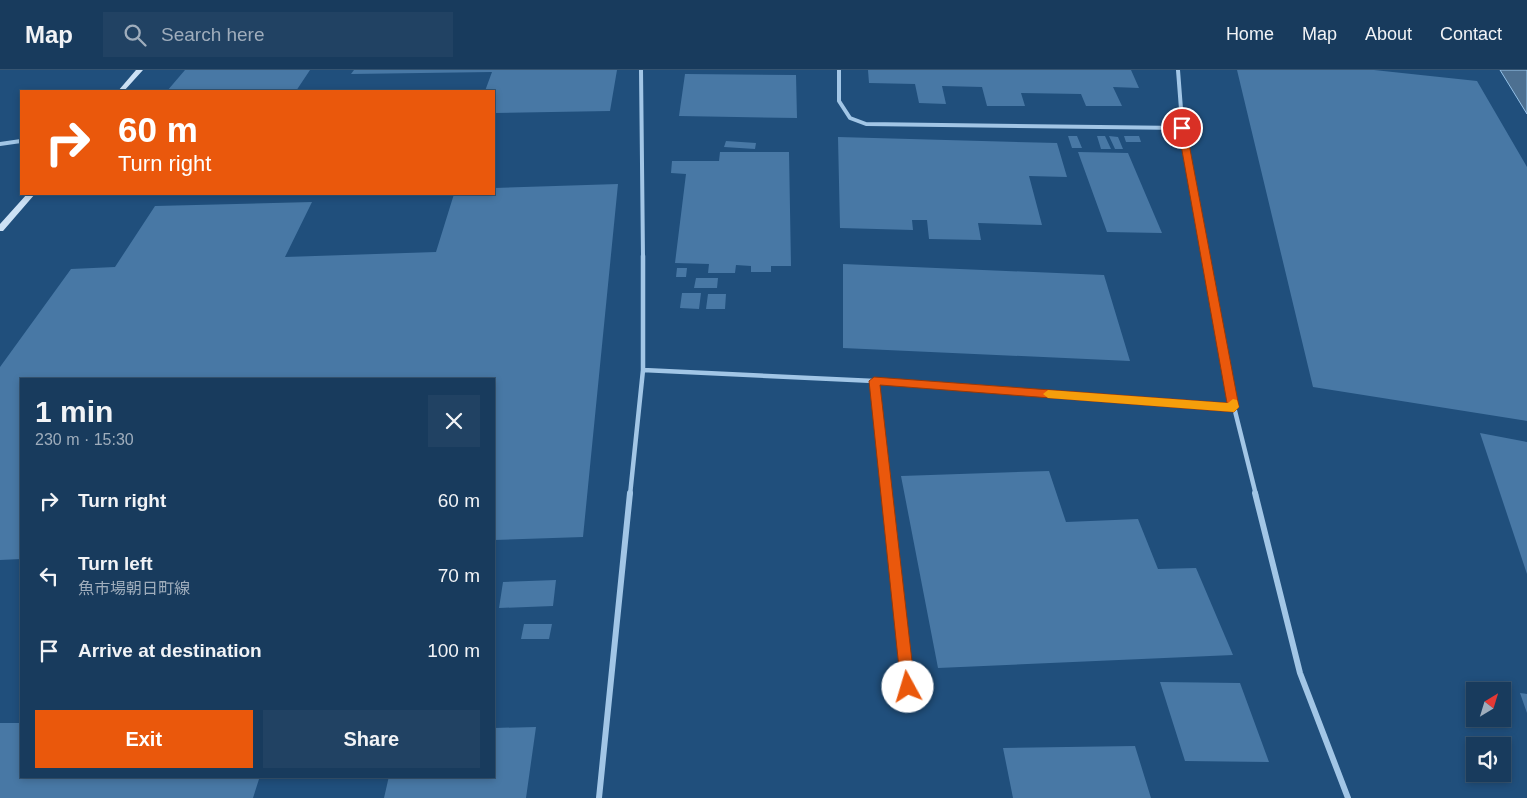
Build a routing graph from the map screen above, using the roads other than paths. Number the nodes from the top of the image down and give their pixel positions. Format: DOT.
graph roads {
  1 [pos="140,70"];
  2 [pos="641,70"];
  3 [pos="839,70"];
  4 [pos="1178,70"];
  5 [pos="123,90"];
  6 [pos="1182,128"];
  7 [pos="20,141"];
  8 [pos="0,144"];
  9 [pos="30,195"];
  10 [pos="0,229"];
  11 [pos="643,370"];
  12 [pos="874,381"];
  13 [pos="1234,407"];
  14 [pos="908,687"];
  15 [pos="599,798"];
  16 [pos="1348,798"];
  1 -- 5 [label="street"];
  2 -- 11 [label="street"];
  3 -- 6 [label="street"];
  4 -- 6 [label="street"];
  6 -- 13 [label="street"];
  7 -- 8 [label="street"];
  9 -- 10 [label="street"];
  11 -- 12 [label="street"];
  11 -- 15 [label="street"];
  12 -- 13 [label="street"];
  12 -- 14 [label="street"];
  13 -- 16 [label="street"];
}
